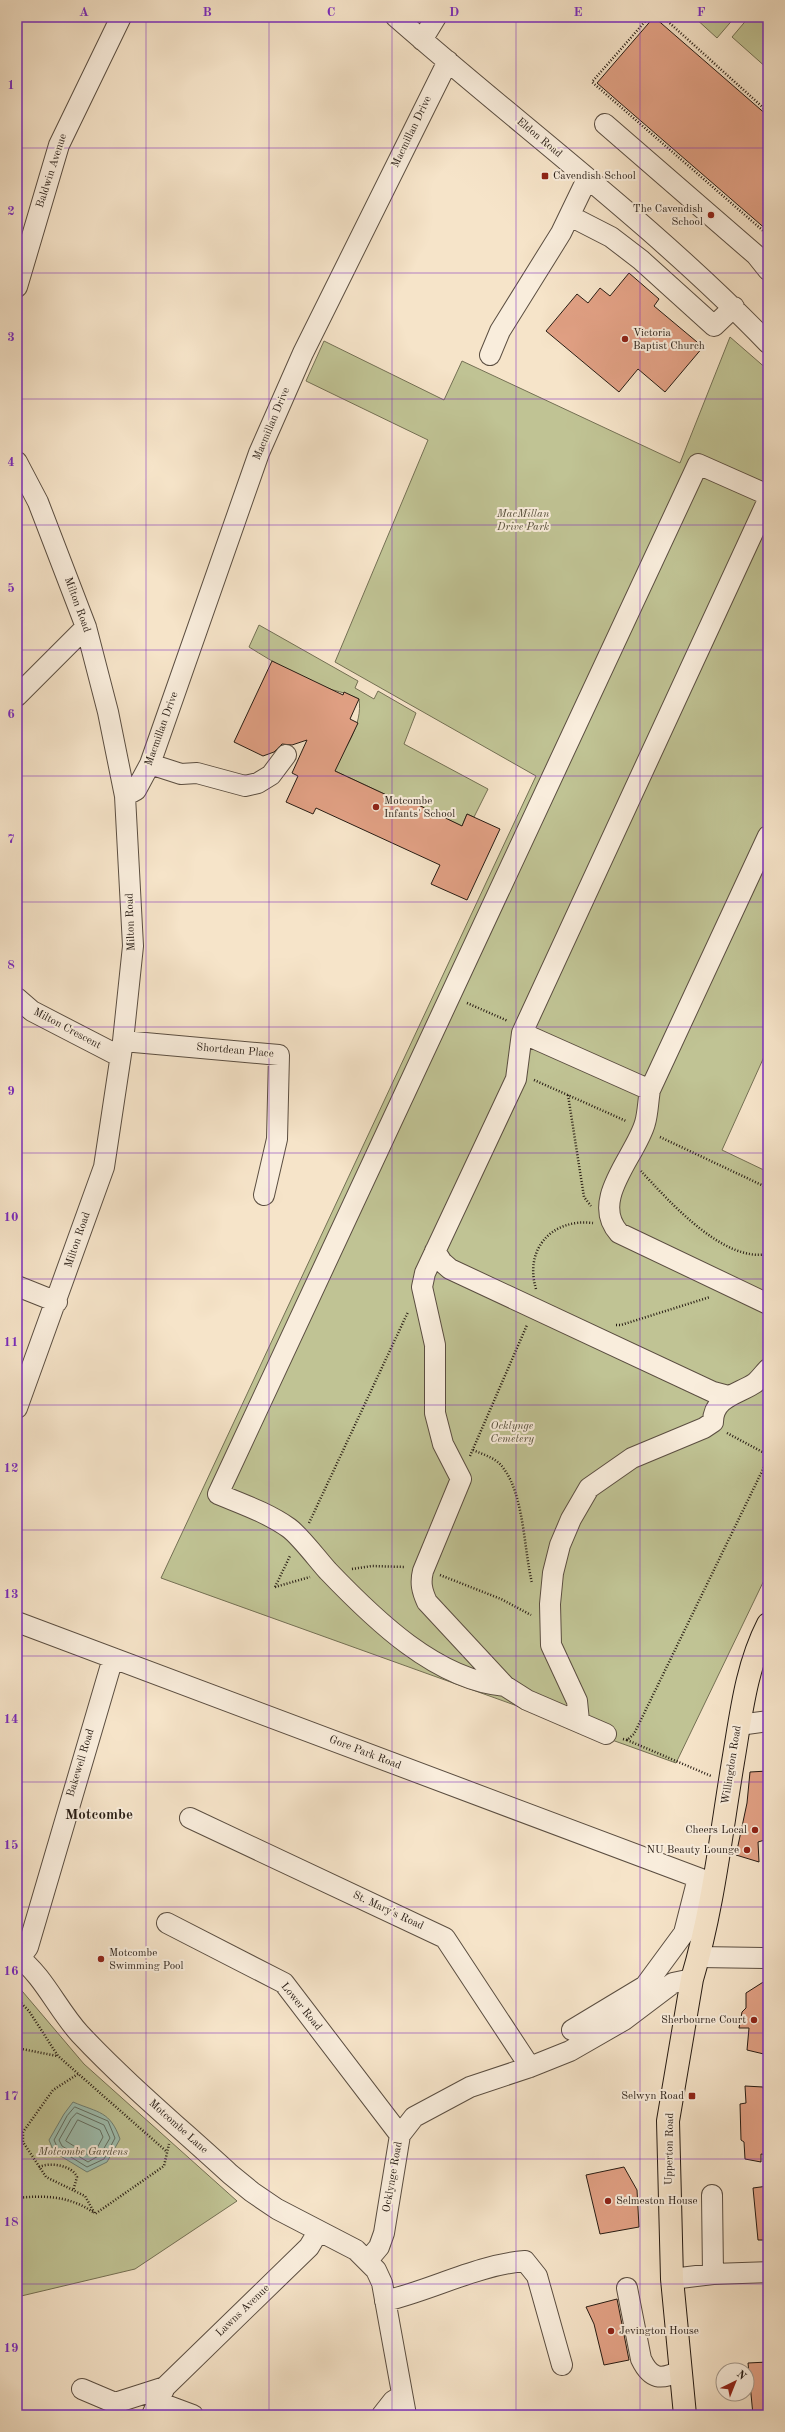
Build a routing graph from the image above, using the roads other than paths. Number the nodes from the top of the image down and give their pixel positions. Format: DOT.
graph roads {
  1 [pos="121,17"];
  2 [pos="396,17"];
  3 [pos="436,17"];
  4 [pos="422,40"];
  5 [pos="448,61"];
  6 [pos="605,124"];
  7 [pos="587,179"];
  8 [pos="570,216"];
  9 [pos="768,270"];
  10 [pos="17,287"];
  11 [pos="734,307"];
  12 [pos="768,343"];
  13 [pos="490,355"];
  14 [pos="17,462"];
  15 [pos="768,495"];
  16 [pos="768,500"];
  17 [pos="86,627"];
  18 [pos="17,696"];
  19 [pos="286,755"];
  20 [pos="150,764"];
  21 [pos="125,796"];
  22 [pos="768,836"];
  23 [pos="17,998"];
  24 [pos="522,1033"];
  25 [pos="121,1048"];
  26 [pos="650,1090"];
  27 [pos="264,1194"];
  28 [pos="435,1251"];
  29 [pos="17,1286"];
  30 [pos="57,1302"];
  31 [pos="768,1304"];
  32 [pos="768,1369"];
  33 [pos="728,1396"];
  34 [pos="17,1408"];
  35 [pos="17,1622"];
  36 [pos="768,1624"];
  37 [pos="112,1658"];
  38 [pos="505,1686"];
  39 [pos="579,1721"];
  40 [pos="768,1721"];
  41 [pos="739,1725"];
  42 [pos="606,1734"];
  43 [pos="190,1818"];
  44 [pos="705,1880"];
  45 [pos="167,1922"];
  46 [pos="18,1957"];
  47 [pos="699,1957"];
  48 [pos="768,1958"];
  49 [pos="692,1980"];
  50 [pos="572,2030"];
  51 [pos="530,2067"];
  52 [pos="400,2135"];
  53 [pos="712,2195"];
  54 [pos="318,2232"];
  55 [pos="368,2260"];
  56 [pos="768,2272"];
  57 [pos="713,2274"];
  58 [pos="672,2279"];
  59 [pos="627,2288"];
  60 [pos="386,2301"];
  61 [pos="562,2365"];
  62 [pos="680,2371"];
  63 [pos="82,2389"];
  64 [pos="158,2401"];
  65 [pos="404,2406"];
  66 [pos="120,2409"];
  67 [pos="193,2415"];
  68 [pos="382,2415"];
  69 [pos="685,2415"];
  1 -- 10 [label="street, Baldwin Avenue"];
  2 -- 4 [label="street, Eldon Road"];
  3 -- 4 [label="street"];
  4 -- 5 [label="street, Eldon Road"];
  5 -- 7 [label="street, Eldon Road"];
  5 -- 20 [label="street, Macmillan Drive"];
  6 -- 9 [label="street"];
  7 -- 8 [label="street"];
  7 -- 11 [label="street, Eldon Road"];
  8 -- 11 [label="street"];
  8 -- 13 [label="street"];
  11 -- 12 [label="street, Eldon Road"];
  14 -- 17 [label="street, Milton Road"];
  15 -- 38 [label="street"];
  16 -- 24 [label="street"];
  17 -- 18 [label="street"];
  17 -- 21 [label="street, Milton Road"];
  19 -- 20 [label="street"];
  20 -- 21 [label="street, Macmillan Drive"];
  21 -- 25 [label="street, Milton Road"];
  22 -- 26 [label="street"];
  23 -- 25 [label="street, Milton Crescent"];
  24 -- 26 [label="street"];
  24 -- 28 [label="street"];
  25 -- 27 [label="street, Shortdean Place"];
  25 -- 30 [label="street, Milton Road"];
  26 -- 31 [label="street"];
  28 -- 33 [label="street"];
  28 -- 38 [label="street"];
  29 -- 30 [label="street"];
  30 -- 34 [label="street, Milton Road"];
  32 -- 33 [label="street"];
  33 -- 39 [label="street"];
  35 -- 37 [label="street, Gore Park Road"];
  36 -- 41 [label="main road, Willingdon Road"];
  37 -- 44 [label="street, Gore Park Road"];
  37 -- 46 [label="street, Bakewell Road"];
  38 -- 39 [label="street"];
  39 -- 42 [label="street"];
  40 -- 41 [label="street"];
  41 -- 44 [label="main road, Willingdon Road"];
  43 -- 51 [label="street, St. Mary's Road"];
  44 -- 47 [label="main road, Willingdon Road"];
  44 -- 50 [label="street"];
  45 -- 52 [label="street, Lower Road"];
  46 -- 54 [label="street, Motcombe Lane"];
  47 -- 48 [label="street"];
  47 -- 49 [label="main road, Upperton Road"];
  49 -- 51 [label="street, Ocklynge Road"];
  49 -- 58 [label="main road, Upperton Road"];
  51 -- 52 [label="street, Ocklynge Road"];
  52 -- 55 [label="street, Ocklynge Road"];
  53 -- 57 [label="street"];
  54 -- 55 [label="street, Motcombe Lane"];
  54 -- 64 [label="street, Lawns Avenue"];
  55 -- 60 [label="street"];
  56 -- 57 [label="street"];
  57 -- 58 [label="street"];
  58 -- 62 [label="main road, Upperton Road"];
  59 -- 62 [label="street"];
  60 -- 61 [label="street"];
  60 -- 65 [label="street"];
  62 -- 69 [label="main road, Upperton Road"];
  63 -- 66 [label="street, Lawns Avenue"];
  64 -- 66 [label="street, Lawns Avenue"];
  64 -- 67 [label="street"];
  65 -- 68 [label="street"];
}
